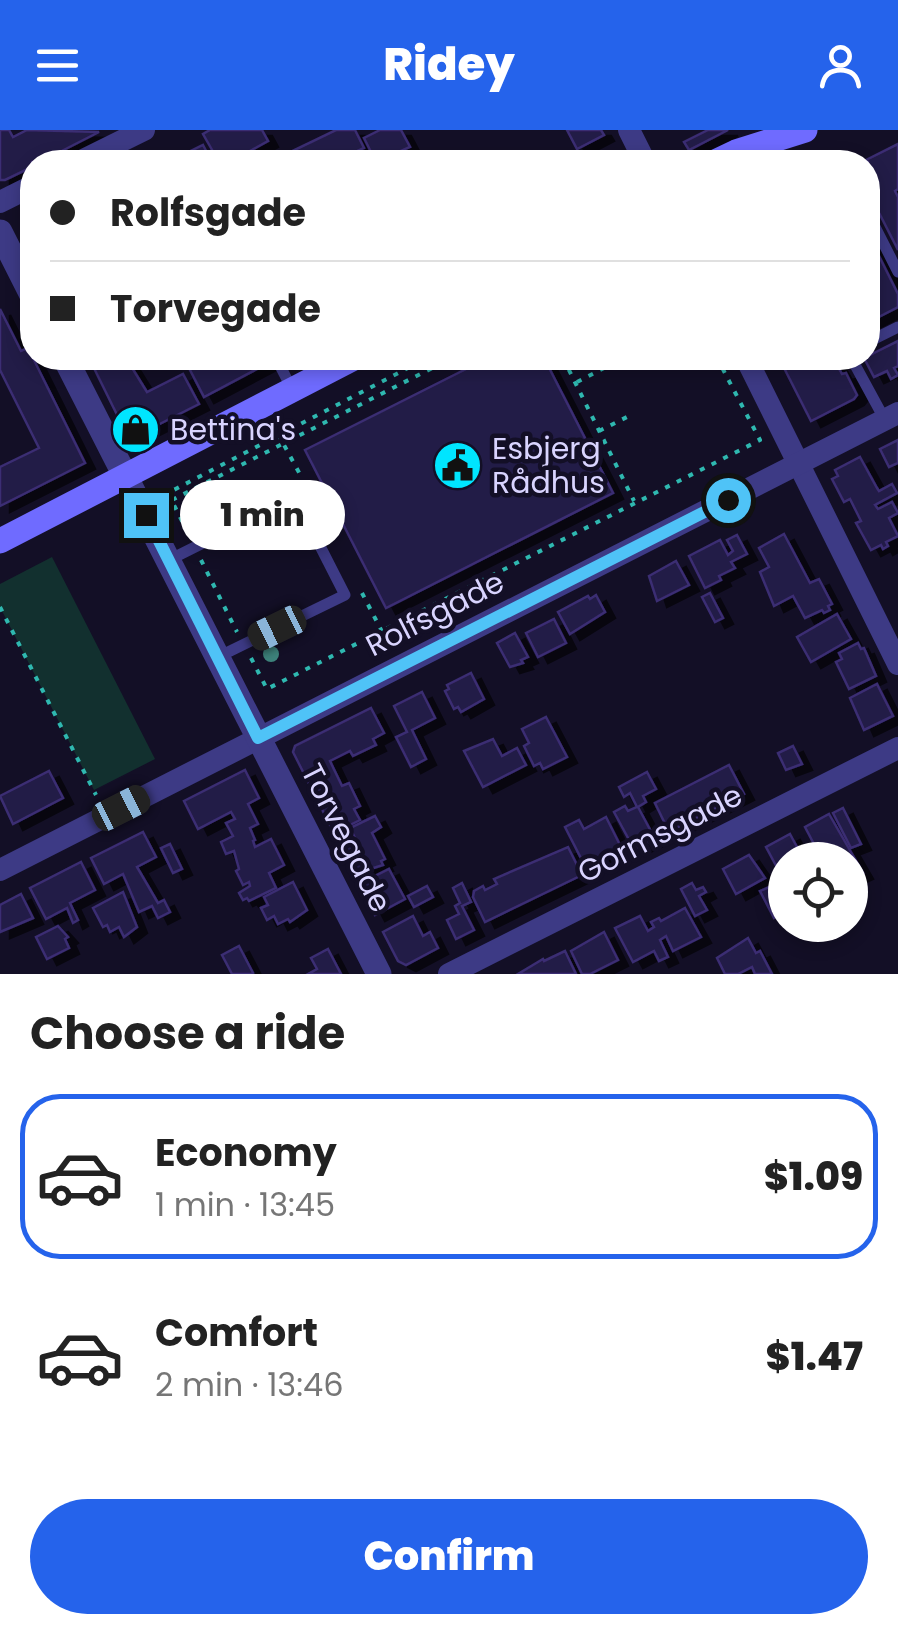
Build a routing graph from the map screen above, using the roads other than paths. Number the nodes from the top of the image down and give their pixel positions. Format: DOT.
graph roads {
  1 [pos="144,130"];
  2 [pos="798,133"];
  3 [pos="103,150"];
  4 [pos="743,150"];
  5 [pos="776,150"];
  6 [pos="0,232"];
  7 [pos="880,237"];
  8 [pos="20,271"];
  9 [pos="898,272"];
  10 [pos="71,370"];
  11 [pos="282,370"];
  12 [pos="330,370"];
  13 [pos="752,370"];
  14 [pos="859,370"];
  15 [pos="292,389"];
  16 [pos="892,417"];
  17 [pos="799,464"];
  18 [pos="127,477"];
  19 [pos="313,488"];
  20 [pos="295,497"];
  21 [pos="0,541"];
  22 [pos="169,560"];
  23 [pos="218,657"];
  24 [pos="898,664"];
  25 [pos="258,738"];
  26 [pos="898,748"];
  27 [pos="0,870"];
  28 [pos="378,974"];
  29 [pos="449,974"];
  1 -- 3 [label="street"];
  2 -- 4 [label="main road"];
  2 -- 5 [label="main road"];
  6 -- 8 [label="street"];
  7 -- 9 [label="lane"];
  10 -- 18 [label="street, Torvegade"];
  11 -- 15 [label="lane"];
  12 -- 15 [label="main road"];
  13 -- 17 [label="street"];
  14 -- 16 [label="lane"];
  15 -- 18 [label="main road"];
  16 -- 17 [label="street, Rolfsgade"];
  17 -- 24 [label="street"];
  17 -- 25 [label="street, Rolfsgade"];
  18 -- 21 [label="main road"];
  18 -- 22 [label="street, Torvegade"];
  19 -- 20 [label="lane"];
  20 -- 22 [label="lane"];
  20 -- 23 [label="lane"];
  22 -- 23 [label="street, Torvegade"];
  23 -- 25 [label="street, Torvegade"];
  25 -- 27 [label="street, Rolfsgade"];
  25 -- 28 [label="street, Torvegade"];
  26 -- 29 [label="street, Gormsgade"];
}
